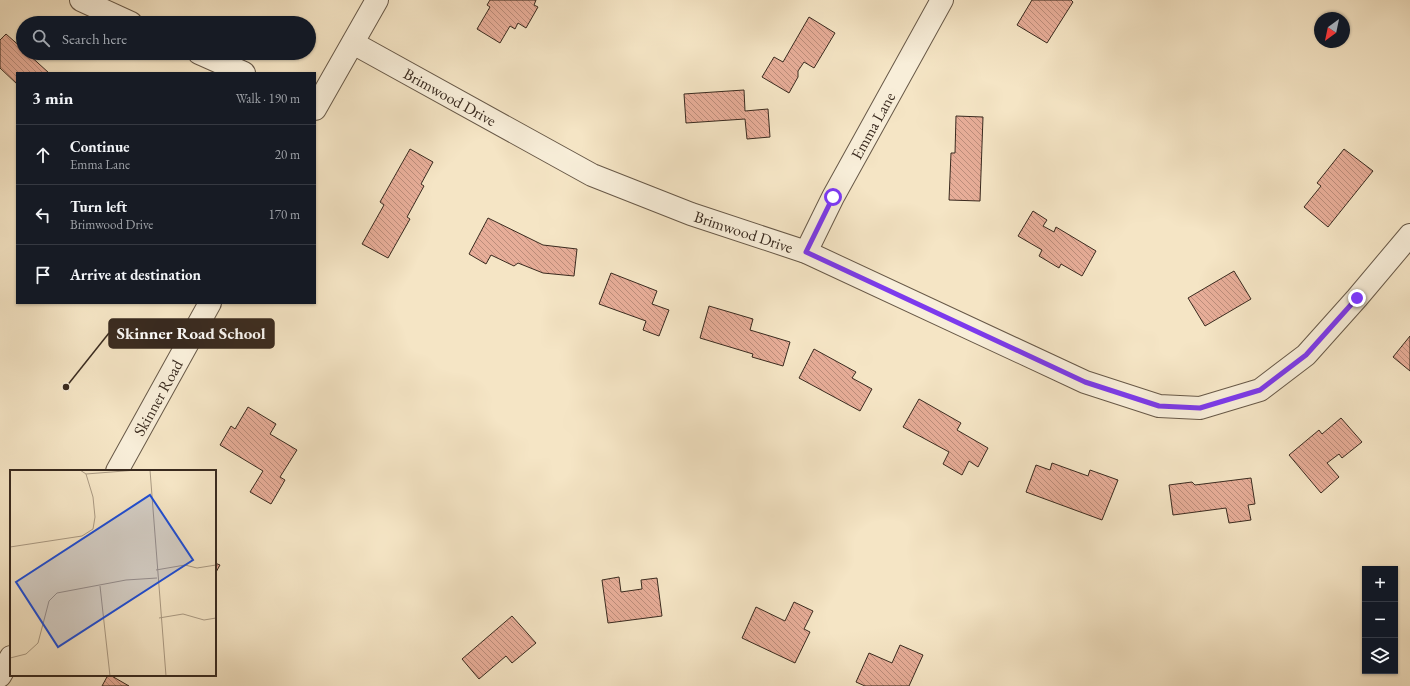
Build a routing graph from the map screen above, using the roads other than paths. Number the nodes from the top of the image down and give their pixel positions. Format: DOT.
graph roads {
  1 [pos="81,0"];
  2 [pos="377,0"];
  3 [pos="942,0"];
  4 [pos="116,16"];
  5 [pos="353,43"];
  6 [pos="215,60"];
  7 [pos="242,72"];
  8 [pos="316,106"];
  9 [pos="1410,235"];
  10 [pos="806,252"];
  11 [pos="209,304"];
  12 [pos="118,470"];
  13 [pos="10,659"];
  14 [pos="0,676"];
  1 -- 4 [label="street"];
  2 -- 5 [label="street"];
  3 -- 10 [label="street, Emma Lane"];
  5 -- 8 [label="street"];
  5 -- 10 [label="street, Brimwood Drive"];
  6 -- 7 [label="street"];
  9 -- 10 [label="street, Brimwood Drive"];
  11 -- 12 [label="street, Skinner Road"];
  13 -- 14 [label="street"];
}
